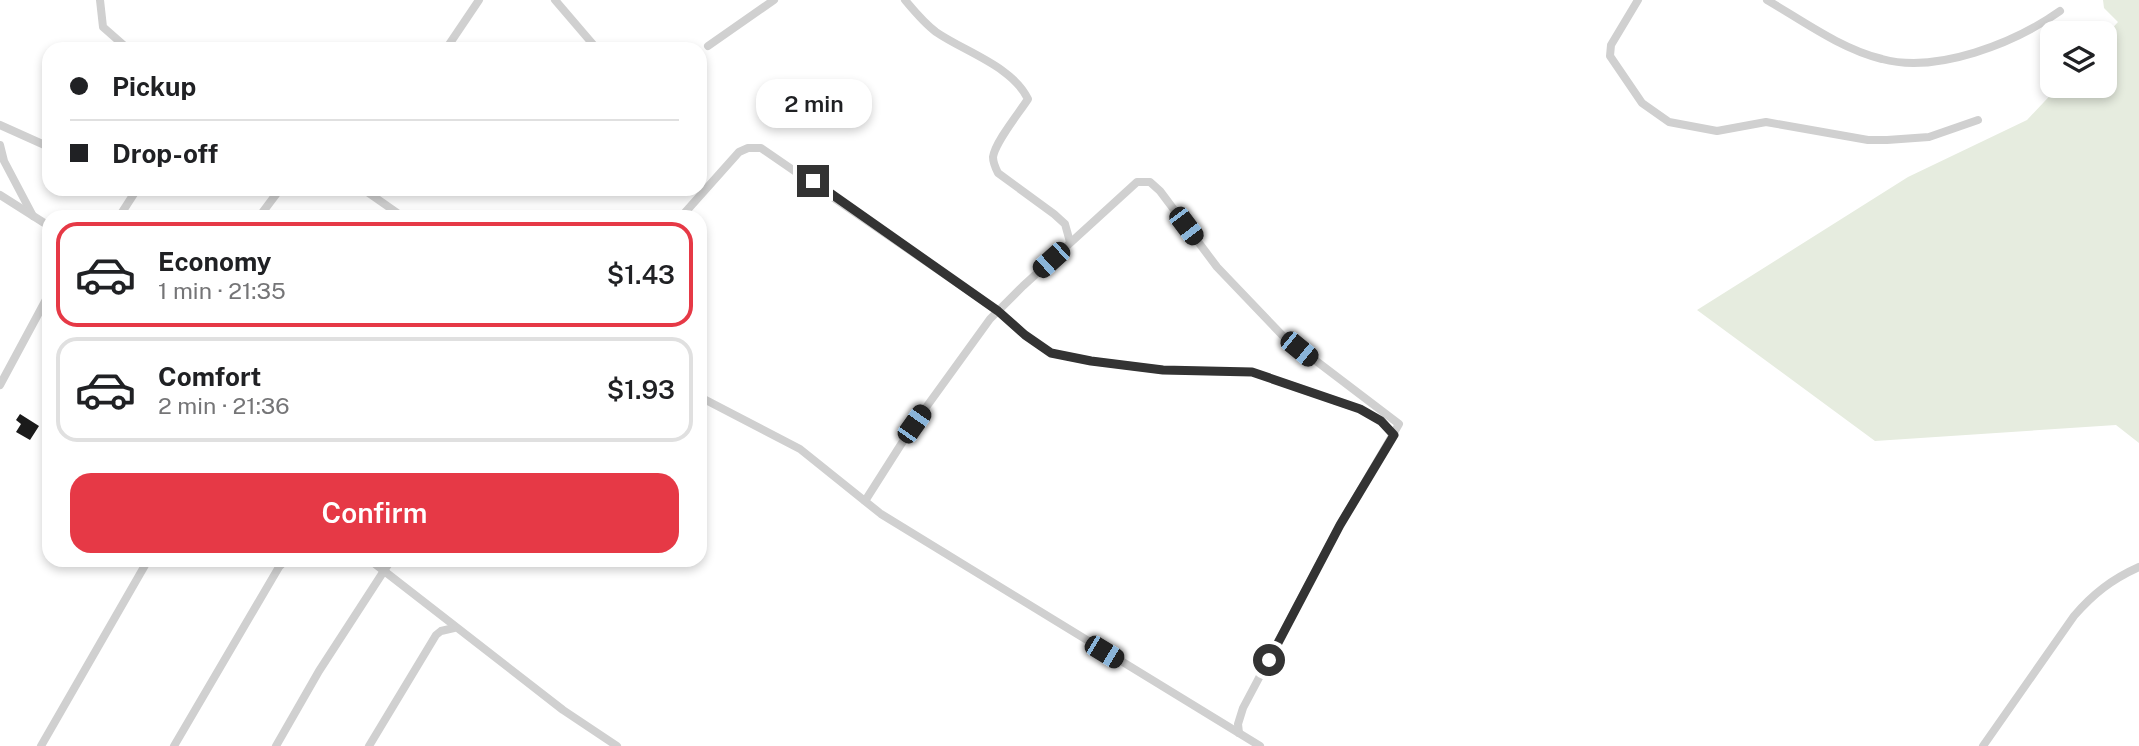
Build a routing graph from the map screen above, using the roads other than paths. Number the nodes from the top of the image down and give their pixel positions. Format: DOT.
graph roads {
  1 [pos="100,0"];
  2 [pos="479,0"];
  3 [pos="555,0"];
  4 [pos="774,0"];
  5 [pos="905,0"];
  6 [pos="1638,0"];
  7 [pos="1767,0"];
  8 [pos="2060,11"];
  9 [pos="120,42"];
  10 [pos="451,42"];
  11 [pos="591,42"];
  12 [pos="708,46"];
  13 [pos="1978,120"];
  14 [pos="0,125"];
  15 [pos="42,144"];
  16 [pos="0,145"];
  17 [pos="707,188"];
  18 [pos="0,195"];
  19 [pos="373,196"];
  20 [pos="700,196"];
  21 [pos="392,210"];
  22 [pos="687,210"];
  23 [pos="33,216"];
  24 [pos="42,222"];
  25 [pos="1065,224"];
  26 [pos="1085,229"];
  27 [pos="1069,242"];
  28 [pos="1007,301"];
  29 [pos="42,307"];
  30 [pos="998,311"];
  31 [pos="1007,320"];
  32 [pos="0,385"];
  33 [pos="707,401"];
  34 [pos="1394,435"];
  35 [pos="865,501"];
  36 [pos="144,567"];
  37 [pos="279,567"];
  38 [pos="378,567"];
  39 [pos="386,567"];
  40 [pos="2139,567"];
  41 [pos="383,572"];
  42 [pos="436,613"];
  43 [pos="454,628"];
  44 [pos="436,635"];
  45 [pos="1239,733"];
  46 [pos="41,746"];
  47 [pos="174,746"];
  48 [pos="276,746"];
  49 [pos="369,746"];
  50 [pos="617,746"];
  51 [pos="1261,746"];
  52 [pos="1983,746"];
  1 -- 9 [label="street"];
  2 -- 10 [label="street"];
  3 -- 11 [label="street"];
  4 -- 12 [label="street"];
  5 -- 25 [label="street"];
  6 -- 13 [label="street"];
  7 -- 8 [label="street"];
  14 -- 15 [label="street"];
  16 -- 23 [label="street"];
  17 -- 30 [label="street"];
  18 -- 23 [label="street"];
  19 -- 21 [label="street"];
  20 -- 22 [label="street"];
  23 -- 24 [label="street"];
  25 -- 26 [label="street"];
  25 -- 27 [label="street"];
  26 -- 27 [label="street"];
  26 -- 34 [label="street"];
  27 -- 28 [label="street"];
  28 -- 30 [label="street"];
  28 -- 31 [label="street"];
  29 -- 32 [label="street"];
  30 -- 31 [label="street"];
  30 -- 35 [label="street"];
  31 -- 34 [label="street"];
  33 -- 35 [label="street"];
  34 -- 45 [label="street"];
  35 -- 45 [label="street"];
  36 -- 46 [label="street"];
  37 -- 47 [label="street"];
  38 -- 41 [label="street"];
  39 -- 41 [label="street"];
  40 -- 52 [label="street"];
  41 -- 42 [label="street"];
  41 -- 48 [label="street"];
  42 -- 43 [label="street"];
  42 -- 44 [label="street"];
  43 -- 44 [label="street"];
  43 -- 50 [label="street"];
  44 -- 49 [label="street"];
  45 -- 51 [label="street"];
}
